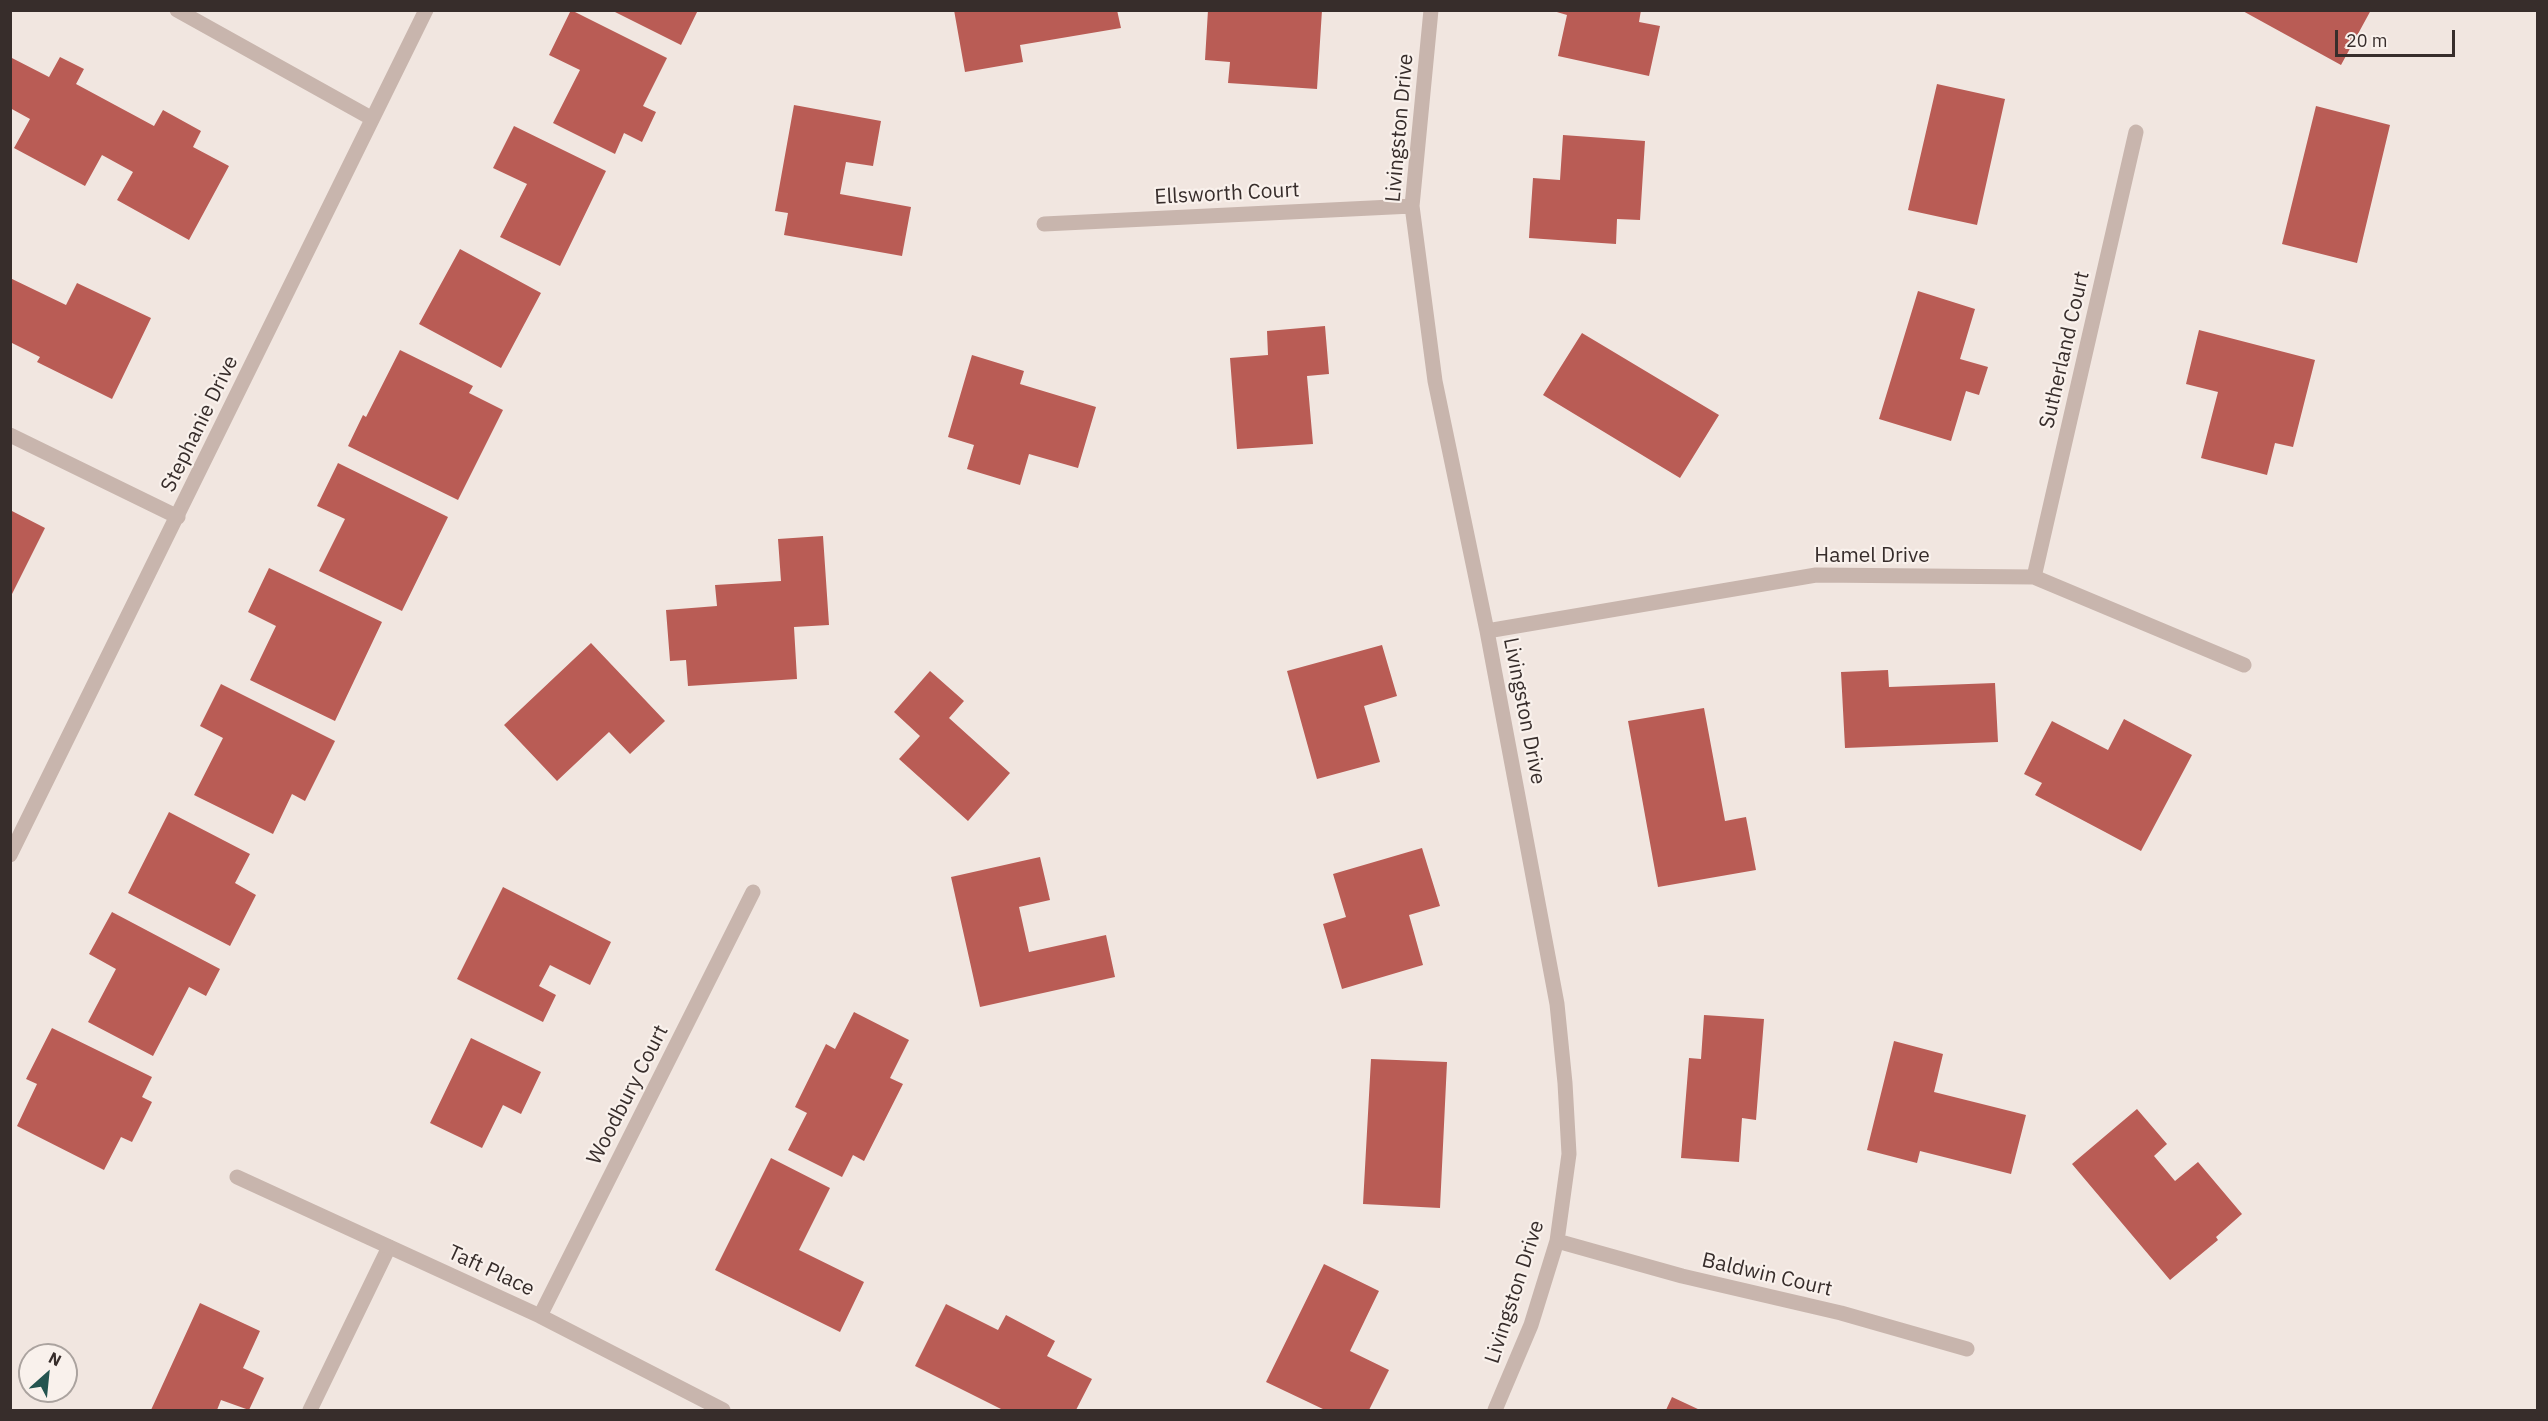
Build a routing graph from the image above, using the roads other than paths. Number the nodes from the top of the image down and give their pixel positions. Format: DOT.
graph roads {
  1 [pos="177,10"];
  2 [pos="426,10"];
  3 [pos="1431,10"];
  4 [pos="371,118"];
  5 [pos="2136,132"];
  6 [pos="1412,206"];
  7 [pos="1044,224"];
  8 [pos="10,435"];
  9 [pos="178,517"];
  10 [pos="2034,577"];
  11 [pos="1487,631"];
  12 [pos="2244,665"];
  13 [pos="10,855"];
  14 [pos="753,892"];
  15 [pos="237,1176"];
  16 [pos="1557,1241"];
  17 [pos="390,1247"];
  18 [pos="540,1316"];
  19 [pos="1967,1349"];
  20 [pos="310,1410"];
  21 [pos="723,1410"];
  22 [pos="1495,1410"];
  1 -- 4 [label="street"];
  2 -- 4 [label="street, Stephanie Drive"];
  3 -- 6 [label="street, Livingston Drive"];
  4 -- 9 [label="street, Stephanie Drive"];
  5 -- 10 [label="street, Sutherland Court"];
  6 -- 7 [label="street, Ellsworth Court"];
  6 -- 11 [label="street, Livingston Drive"];
  8 -- 9 [label="street"];
  9 -- 13 [label="street, Stephanie Drive"];
  10 -- 11 [label="street, Hamel Drive"];
  10 -- 12 [label="street, Hamel Drive"];
  11 -- 16 [label="street, Livingston Drive"];
  14 -- 18 [label="street, Woodbury Court"];
  15 -- 17 [label="street, Taft Place"];
  16 -- 19 [label="street, Baldwin Court"];
  16 -- 22 [label="street, Livingston Drive"];
  17 -- 18 [label="street, Taft Place"];
  17 -- 20 [label="street"];
  18 -- 21 [label="street, Taft Place"];
}
